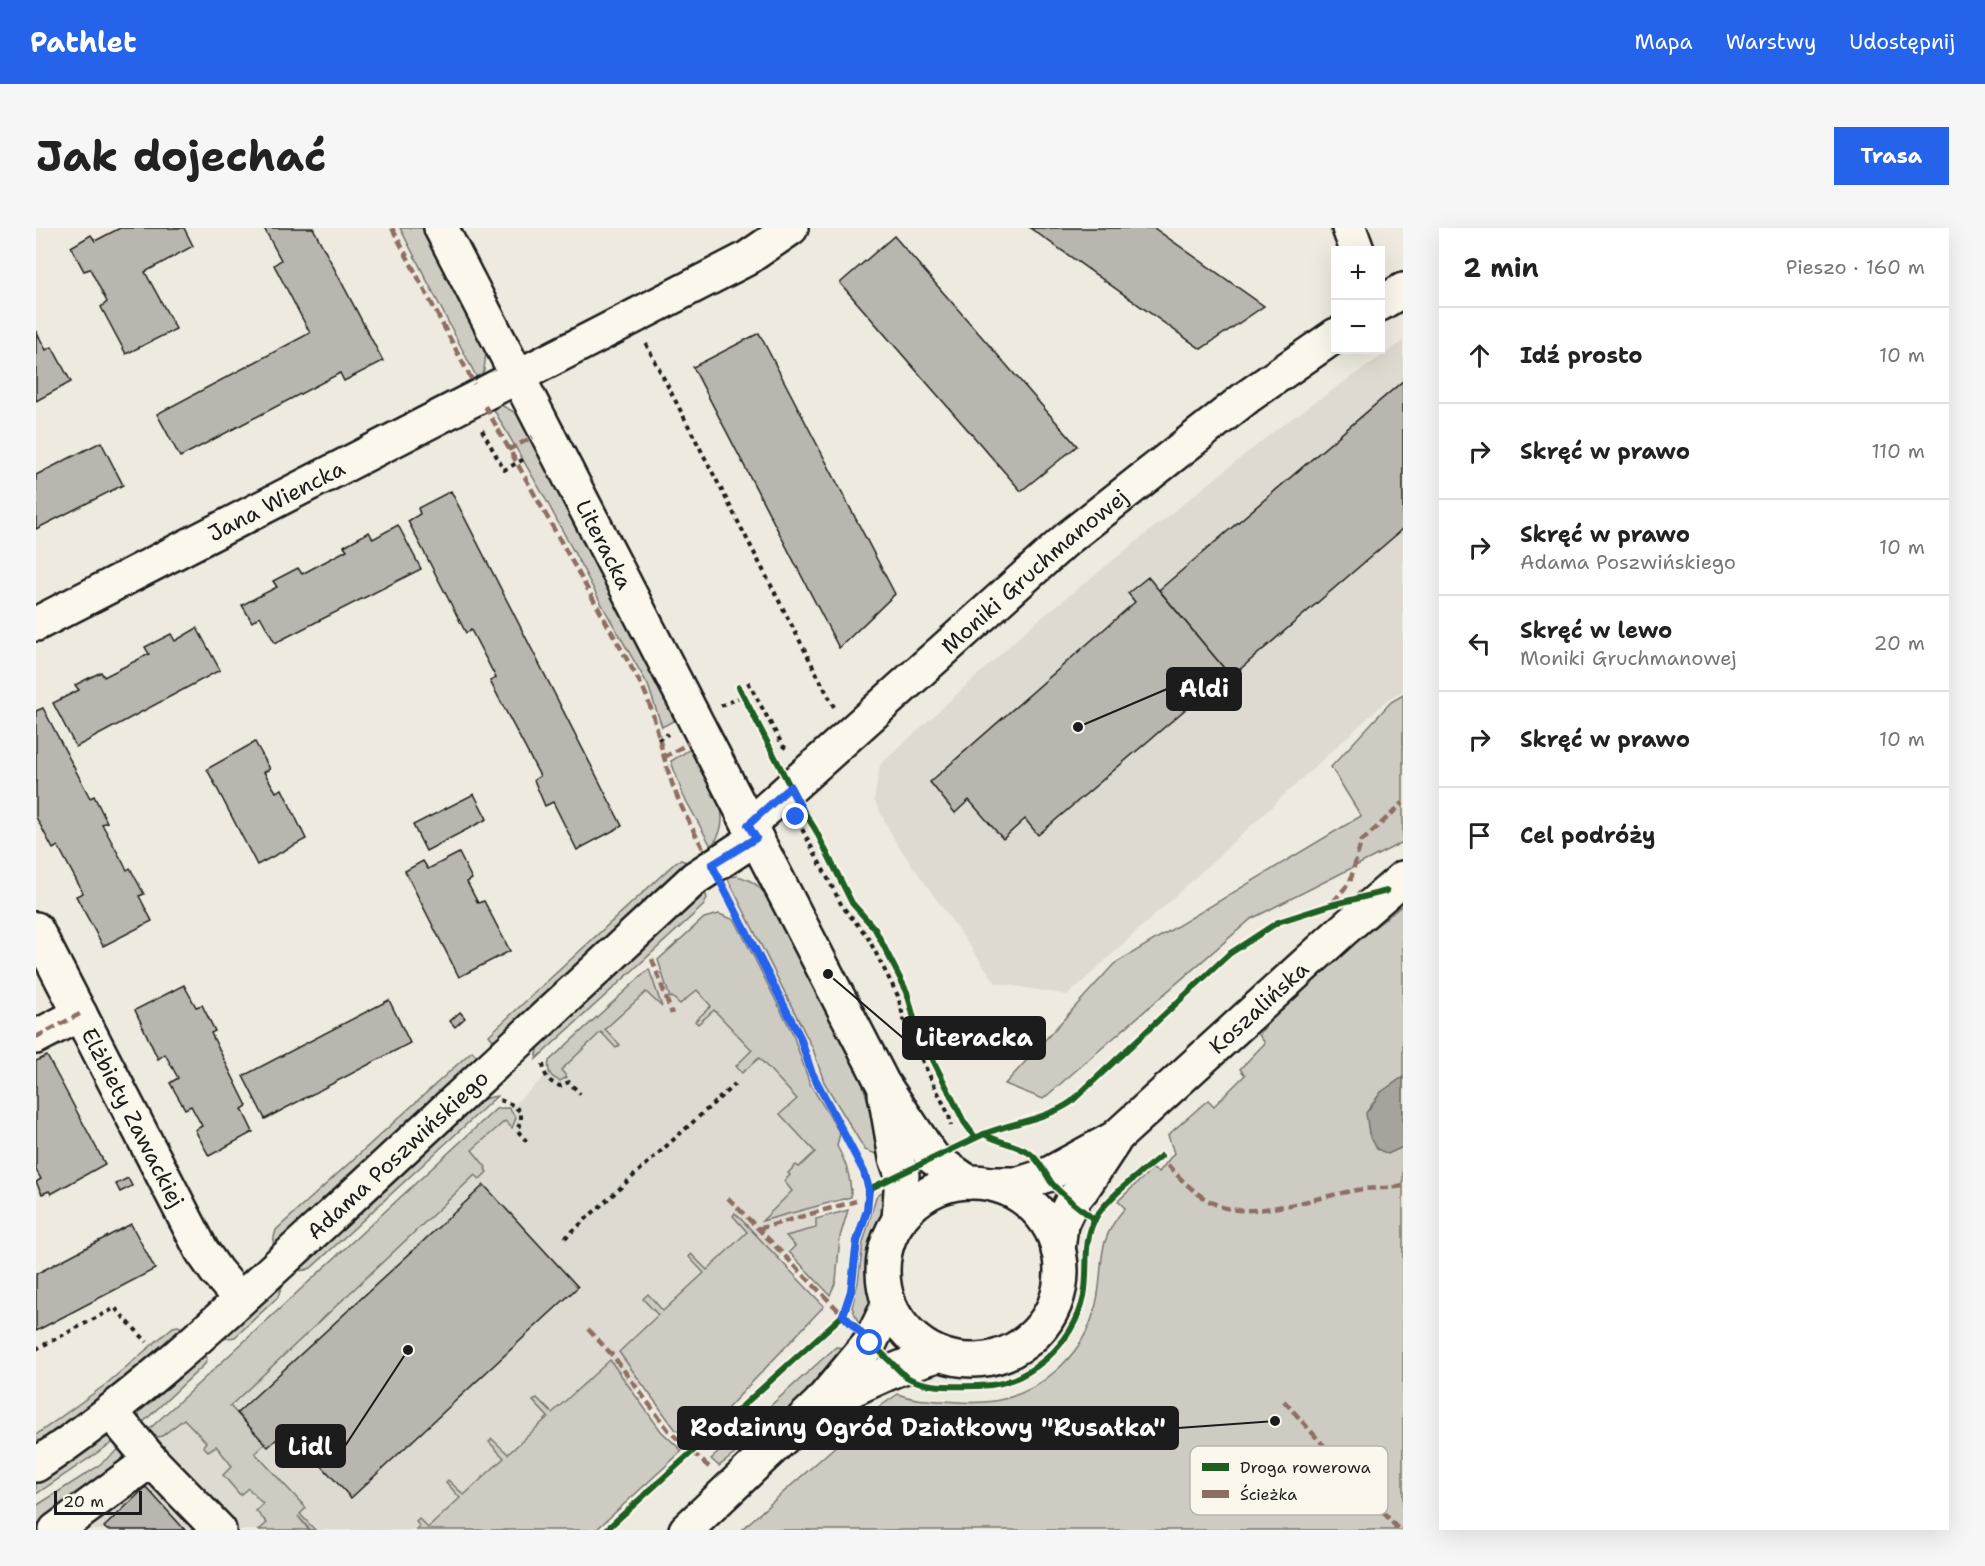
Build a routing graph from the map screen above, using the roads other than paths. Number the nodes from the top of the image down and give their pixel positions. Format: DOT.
graph roads {
  1 [pos="441,228"];
  2 [pos="791,228"];
  3 [pos="1349,228"];
  4 [pos="1356,246"];
  5 [pos="1403,290"];
  6 [pos="1385,301"];
  7 [pos="1331,338"];
  8 [pos="517,376"];
  9 [pos="36,624"];
  10 [pos="752,832"];
  11 [pos="1403,878"];
  12 [pos="36,929"];
  13 [pos="80,1014"];
  14 [pos="36,1037"];
  15 [pos="883,1084"];
  16 [pos="1115,1138"];
  17 [pos="981,1183"];
  18 [pos="899,1220"];
  19 [pos="1058,1250"];
  20 [pos="240,1299"];
  21 [pos="888,1306"];
  22 [pos="938,1355"];
  23 [pos="819,1404"];
  24 [pos="111,1412"];
  25 [pos="151,1460"];
  26 [pos="36,1465"];
  27 [pos="56,1530"];
  28 [pos="219,1530"];
  29 [pos="686,1530"];
  1 -- 8 [label="street, Literacka"];
  2 -- 8 [label="street, Jana Wiencka"];
  3 -- 4 [label="street"];
  5 -- 6 [label="street"];
  7 -- 10 [label="street, Moniki Gruchmanowej"];
  8 -- 9 [label="street, Jana Wiencka"];
  8 -- 10 [label="street, Literacka"];
  10 -- 15 [label="street, Literacka"];
  10 -- 20 [label="street, Adama Poszwińskiego"];
  11 -- 16 [label="street, Koszalińska"];
  12 -- 13 [label="street, Elżbiety Zawackiej"];
  13 -- 14 [label="street"];
  13 -- 20 [label="street, Elżbiety Zawackiej"];
  15 -- 17 [label="street, Literacka"];
  15 -- 18 [label="street, Literacka"];
  16 -- 17 [label="street, Koszalińska"];
  16 -- 19 [label="street, Koszalińska"];
  17 -- 18 [label="street"];
  17 -- 19 [label="street"];
  18 -- 21 [label="street"];
  19 -- 22 [label="street"];
  20 -- 24 [label="street, Adama Poszwińskiego"];
  21 -- 22 [label="street"];
  21 -- 23 [label="street"];
  22 -- 23 [label="street"];
  23 -- 29 [label="street"];
  24 -- 25 [label="street"];
  24 -- 26 [label="street, Adama Poszwińskiego"];
  25 -- 27 [label="street"];
  25 -- 28 [label="street"];
}
